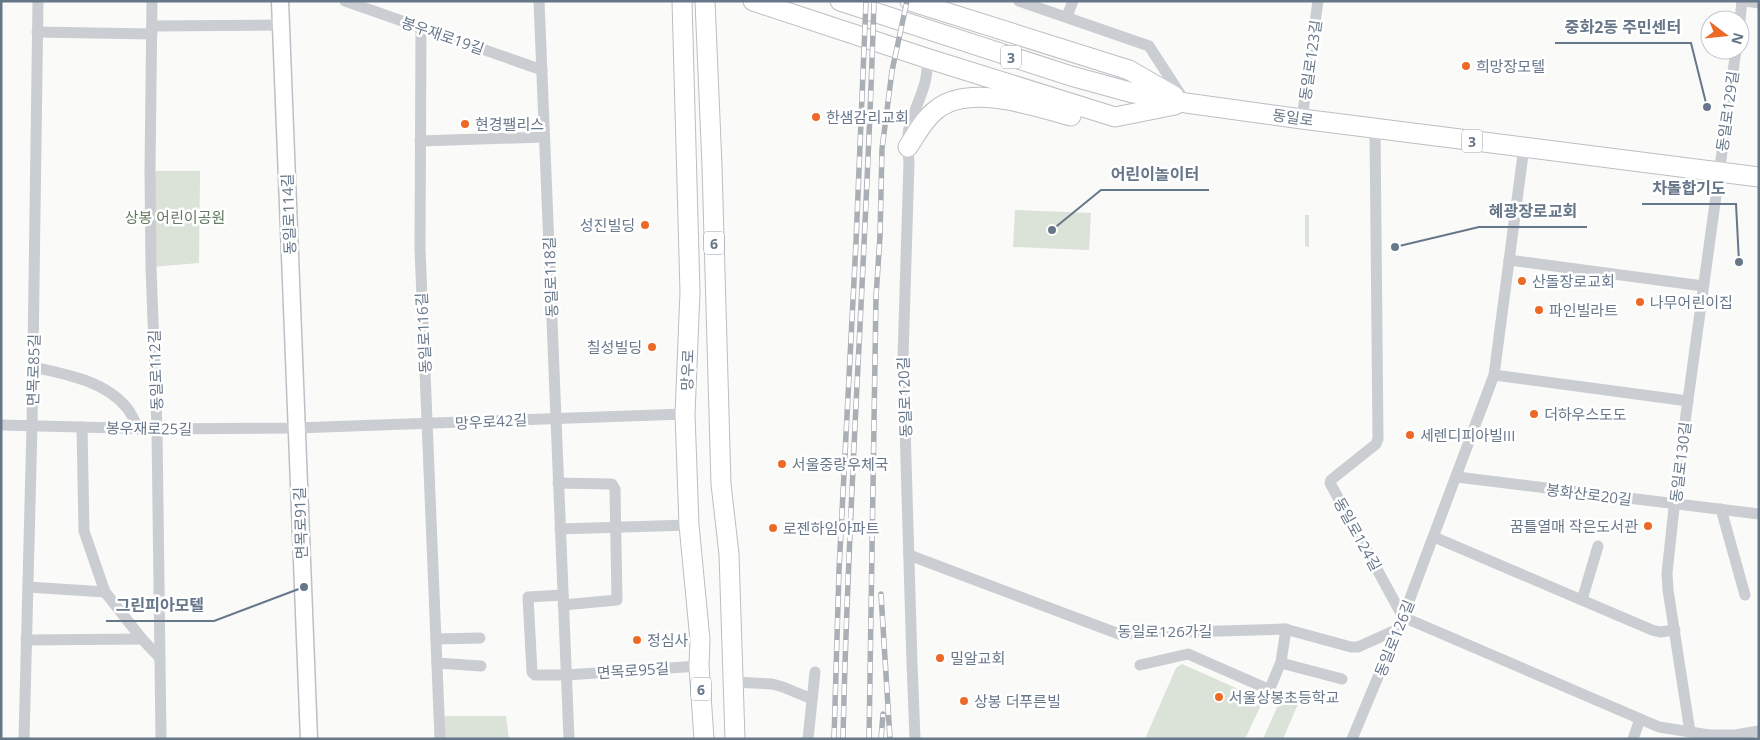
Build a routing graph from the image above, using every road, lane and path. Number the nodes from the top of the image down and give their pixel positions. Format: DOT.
graph roads {
  1 [pos="38,1"];
  2 [pos="152,1"];
  3 [pos="280,1"];
  4 [pos="345,1"];
  5 [pos="539,1"];
  6 [pos="682,1"];
  7 [pos="705,1"];
  8 [pos="753,1"];
  9 [pos="840,1"];
  10 [pos="910,1"];
  11 [pos="1019,1"];
  12 [pos="1073,1"];
  13 [pos="1318,1"];
  14 [pos="1746,1"];
  15 [pos="1759,3"];
  16 [pos="1067,16"];
  17 [pos="281,26"];
  18 [pos="421,28"];
  19 [pos="152,30"];
  20 [pos="37,32"];
  21 [pos="926,58"];
  22 [pos="1735,60"];
  23 [pos="542,70"];
  24 [pos="1186,103"];
  25 [pos="1115,117"];
  26 [pos="1302,119"];
  27 [pos="1375,128"];
  28 [pos="544,137"];
  29 [pos="420,141"];
  30 [pos="908,147"];
  31 [pos="1524,147"];
  32 [pos="1719,172"];
  33 [pos="1759,177"];
  34 [pos="1509,260"];
  35 [pos="1703,286"];
  36 [pos="33,367"];
  37 [pos="1494,374"];
  38 [pos="1688,401"];
  39 [pos="685,414"];
  40 [pos="555,418"];
  41 [pos="428,424"];
  42 [pos="1,425"];
  43 [pos="32,426"];
  44 [pos="82,427"];
  45 [pos="296,428"];
  46 [pos="138,429"];
  47 [pos="157,429"];
  48 [pos="1457,477"];
  49 [pos="558,483"];
  50 [pos="1674,504"];
  51 [pos="1721,509"];
  52 [pos="1759,514"];
  53 [pos="689,525"];
  54 [pos="617,528"];
  55 [pos="560,529"];
  56 [pos="1434,537"];
  57 [pos="1598,546"];
  58 [pos="909,555"];
  59 [pos="28,587"];
  60 [pos="105,592"];
  61 [pos="1745,595"];
  62 [pos="563,600"];
  63 [pos="1582,600"];
  64 [pos="1403,617"];
  65 [pos="1286,629"];
  66 [pos="1398,629"];
  67 [pos="1675,630"];
  68 [pos="480,638"];
  69 [pos="142,639"];
  70 [pos="436,639"];
  71 [pos="26,640"];
  72 [pos="160,658"];
  73 [pos="437,663"];
  74 [pos="1281,663"];
  75 [pos="1140,665"];
  76 [pos="481,666"];
  77 [pos="699,666"];
  78 [pos="814,672"];
  79 [pos="566,675"];
  80 [pos="1342,679"];
  81 [pos="733,682"];
  82 [pos="812,699"];
  83 [pos="1640,718"];
  84 [pos="1759,731"];
  85 [pos="1690,732"];
  86 [pos="1710,737"];
  87 [pos="24,739"];
  88 [pos="161,739"];
  89 [pos="309,739"];
  90 [pos="440,739"];
  91 [pos="569,739"];
  92 [pos="704,739"];
  93 [pos="735,739"];
  94 [pos="808,739"];
  95 [pos="915,739"];
  96 [pos="1352,739"];
  97 [pos="1633,739"];
  1 -- 20 [label="street, 면목로85길"];
  2 -- 19 [label="street, 동일로112길"];
  3 -- 17 [label="street, 동일로114길"];
  4 -- 18 [label="street, 봉우재로19길"];
  5 -- 23 [label="street, 동일로118길"];
  6 -- 39 [label="main road, 망우로 / 6"];
  7 -- 81 [label="main road, 망우로 / 6"];
  8 -- 21 [label="main road"];
  9 -- 24 [label="main road, 동일로 / 3"];
  10 -- 24 [label="main road"];
  11 -- 16 [label="street"];
  12 -- 16 [label="street"];
  13 -- 26 [label="street, 동일로123길"];
  14 -- 15 [label="street"];
  16 -- 24 [label="street"];
  17 -- 19 [label="street"];
  17 -- 45 [label="street, 동일로114길"];
  18 -- 23 [label="street, 봉우재로19길"];
  18 -- 29 [label="street, 동일로116길"];
  19 -- 20 [label="street"];
  19 -- 47 [label="street, 동일로112길"];
  20 -- 36 [label="street, 면목로85길"];
  21 -- 25 [label="main road"];
  21 -- 30 [label="street, 동일로120길"];
  22 -- 32 [label="street, 동일로129길"];
  23 -- 28 [label="street, 동일로118길"];
  24 -- 25 [label="main road"];
  24 -- 26 [label="main road, 동일로 / 3"];
  25 -- 30 [label="main road"];
  26 -- 27 [label="main road, 동일로 / 3"];
  27 -- 31 [label="main road, 동일로 / 3"];
  27 -- 64 [label="street, 동일로124길"];
  28 -- 29 [label="street"];
  28 -- 40 [label="street, 동일로118길"];
  29 -- 41 [label="street, 동일로116길"];
  30 -- 58 [label="street, 동일로120길"];
  31 -- 32 [label="main road, 동일로 / 3"];
  31 -- 34 [label="street, 동일로126길"];
  32 -- 33 [label="main road, 동일로 / 3"];
  32 -- 35 [label="street, 동일로130길"];
  34 -- 35 [label="street"];
  34 -- 37 [label="street, 동일로126길"];
  35 -- 38 [label="street, 동일로130길"];
  36 -- 43 [label="street, 면목로85길"];
  36 -- 46 [label="street"];
  37 -- 38 [label="street"];
  37 -- 48 [label="street, 동일로126길"];
  38 -- 50 [label="street, 동일로130길"];
  39 -- 40 [label="street, 망우로42길"];
  39 -- 53 [label="main road, 망우로 / 6"];
  40 -- 41 [label="street, 망우로42길"];
  40 -- 49 [label="street"];
  41 -- 45 [label="street, 망우로42길"];
  41 -- 70 [label="street, 동일로116길"];
  42 -- 43 [label="street, 봉우재로25길"];
  43 -- 44 [label="street, 봉우재로25길"];
  43 -- 59 [label="street, 면목로85길"];
  44 -- 46 [label="street, 봉우재로25길"];
  44 -- 60 [label="street"];
  45 -- 47 [label="street, 봉우재로25길"];
  45 -- 89 [label="street, 면목로91길"];
  46 -- 47 [label="street, 봉우재로25길"];
  47 -- 72 [label="street, 동일로112길"];
  48 -- 50 [label="street, 봉화산로20길"];
  48 -- 56 [label="street, 동일로126길"];
  49 -- 54 [label="street, 면목로95길"];
  49 -- 55 [label="street"];
  50 -- 51 [label="street, 봉화산로20길"];
  50 -- 67 [label="street, 동일로130길"];
  51 -- 52 [label="street, 봉화산로20길"];
  51 -- 61 [label="street"];
  53 -- 54 [label="street"];
  53 -- 77 [label="main road, 망우로 / 6"];
  54 -- 55 [label="street"];
  54 -- 62 [label="street, 면목로95길"];
  55 -- 62 [label="street"];
  56 -- 63 [label="street"];
  56 -- 64 [label="street, 동일로126길"];
  57 -- 63 [label="street"];
  58 -- 65 [label="street, 동일로126가길"];
  58 -- 95 [label="street, 동일로120길"];
  59 -- 60 [label="street"];
  59 -- 71 [label="street, 면목로85길"];
  60 -- 69 [label="street"];
  62 -- 79 [label="street"];
  62 -- 79 [label="street, 면목로95길"];
  63 -- 67 [label="street"];
  64 -- 66 [label="street, 동일로126길"];
  64 -- 83 [label="street"];
  65 -- 66 [label="street, 동일로126가길"];
  65 -- 74 [label="street"];
  66 -- 96 [label="street, 동일로126길"];
  67 -- 85 [label="street, 동일로130길"];
  68 -- 70 [label="street"];
  69 -- 71 [label="street"];
  69 -- 72 [label="street"];
  70 -- 73 [label="street, 동일로116길"];
  71 -- 87 [label="street, 면목로85길"];
  72 -- 88 [label="street, 동일로112길"];
  73 -- 76 [label="street"];
  73 -- 90 [label="street, 동일로116길"];
  74 -- 75 [label="street"];
  74 -- 80 [label="street"];
  77 -- 79 [label="street, 면목로95길"];
  77 -- 92 [label="main road, 망우로 / 6"];
  78 -- 82 [label="street"];
  79 -- 91 [label="street"];
  81 -- 82 [label="street"];
  81 -- 93 [label="main road, 망우로 / 6"];
  82 -- 94 [label="street"];
  83 -- 85 [label="street"];
  83 -- 97 [label="street"];
  84 -- 86 [label="street"];
  85 -- 86 [label="street"];
}
